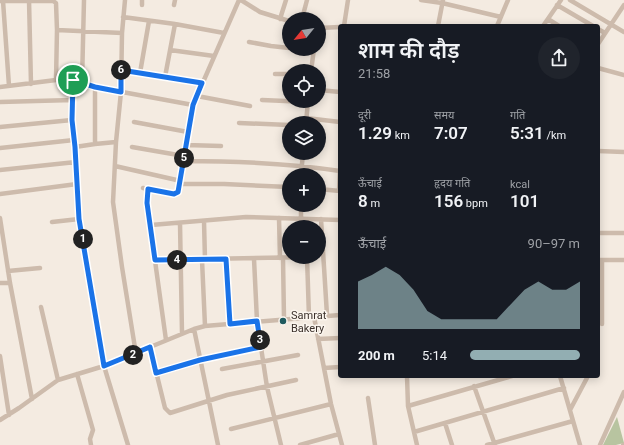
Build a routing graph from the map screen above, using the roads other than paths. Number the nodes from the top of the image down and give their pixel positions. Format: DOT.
graph roads {
  1 [pos="84,0"];
  2 [pos="125,0"];
  3 [pos="240,0"];
  4 [pos="286,0"];
  5 [pos="307,0"];
  6 [pos="348,0"];
  7 [pos="421,0"];
  8 [pos="508,0"];
  9 [pos="561,0"];
  10 [pos="570,0"];
  11 [pos="1,1"];
  12 [pos="29,1"];
  13 [pos="443,2"];
  14 [pos="557,5"];
  15 [pos="624,5"];
  16 [pos="304,12"];
  17 [pos="123,17"];
  18 [pos="501,17"];
  19 [pos="280,19"];
  20 [pos="548,19"];
  21 [pos="149,21"];
  22 [pos="175,24"];
  23 [pos="344,24"];
  24 [pos="438,24"];
  25 [pos="498,24"];
  26 [pos="544,24"];
  27 [pos="556,24"];
  28 [pos="590,24"];
  29 [pos="611,24"];
  30 [pos="338,27"];
  31 [pos="326,28"];
  32 [pos="57,30"];
  33 [pos="600,30"];
  34 [pos="84,32"];
  35 [pos="624,32"];
  36 [pos="122,33"];
  37 [pos="224,33"];
  38 [pos="605,33"];
  39 [pos="600,41"];
  40 [pos="249,42"];
  41 [pos="282,47"];
  42 [pos="170,50"];
  43 [pos="214,56"];
  44 [pos="600,69"];
  45 [pos="121,70"];
  46 [pos="140,73"];
  47 [pos="275,74"];
  48 [pos="282,74"];
  49 [pos="624,75"];
  50 [pos="165,76"];
  51 [pos="56,80"];
  52 [pos="73,80"];
  53 [pos="82,83"];
  54 [pos="202,83"];
  55 [pos="31,84"];
  56 [pos="9,86"];
  57 [pos="0,87"];
  58 [pos="95,87"];
  59 [pos="326,91"];
  60 [pos="121,92"];
  61 [pos="338,92"];
  62 [pos="197,96"];
  63 [pos="72,100"];
  64 [pos="262,100"];
  65 [pos="282,101"];
  66 [pos="0,102"];
  67 [pos="193,105"];
  68 [pos="250,106"];
  69 [pos="72,120"];
  70 [pos="134,122"];
  71 [pos="326,122"];
  72 [pos="338,122"];
  73 [pos="239,123"];
  74 [pos="282,125"];
  75 [pos="0,126"];
  76 [pos="188,132"];
  77 [pos="74,140"];
  78 [pos="116,142"];
  79 [pos="94,144"];
  80 [pos="186,145"];
  81 [pos="221,146"];
  82 [pos="75,147"];
  83 [pos="132,147"];
  84 [pos="0,148"];
  85 [pos="600,151"];
  86 [pos="624,152"];
  87 [pos="184,159"];
  88 [pos="302,160"];
  89 [pos="76,162"];
  90 [pos="302,165"];
  91 [pos="114,166"];
  92 [pos="302,168"];
  93 [pos="0,170"];
  94 [pos="338,170"];
  95 [pos="180,182"];
  96 [pos="77,184"];
  97 [pos="282,187"];
  98 [pos="326,190"];
  99 [pos="338,191"];
  100 [pos="0,194"];
  101 [pos="301,212"];
  102 [pos="0,218"];
  103 [pos="279,218"];
  104 [pos="301,218"];
  105 [pos="79,219"];
  106 [pos="321,219"];
  107 [pos="204,220"];
  108 [pos="338,220"];
  109 [pos="52,222"];
  110 [pos="180,223"];
  111 [pos="151,225"];
  112 [pos="600,232"];
  113 [pos="624,233"];
  114 [pos="281,258"];
  115 [pos="226,259"];
  116 [pos="254,259"];
  117 [pos="155,260"];
  118 [pos="181,260"];
  119 [pos="204,260"];
  120 [pos="600,260"];
  121 [pos="624,260"];
  122 [pos="307,264"];
  123 [pos="322,264"];
  124 [pos="40,268"];
  125 [pos="8,271"];
  126 [pos="0,283"];
  127 [pos="10,283"];
  128 [pos="41,307"];
  129 [pos="327,315"];
  130 [pos="338,315"];
  131 [pos="312,317"];
  132 [pos="284,319"];
  133 [pos="257,321"];
  134 [pos="230,324"];
  135 [pos="602,324"];
  136 [pos="205,326"];
  137 [pos="194,329"];
  138 [pos="182,333"];
  139 [pos="318,338"];
  140 [pos="338,338"];
  141 [pos="166,340"];
  142 [pos="150,347"];
  143 [pos="261,347"];
  144 [pos="136,354"];
  145 [pos="298,355"];
  146 [pos="0,356"];
  147 [pos="200,360"];
  148 [pos="263,362"];
  149 [pos="104,366"];
  150 [pos="338,367"];
  151 [pos="324,368"];
  152 [pos="222,369"];
  153 [pos="156,373"];
  154 [pos="77,374"];
  155 [pos="407,378"];
  156 [pos="494,378"];
  157 [pos="561,378"];
  158 [pos="587,378"];
  159 [pos="58,380"];
  160 [pos="296,380"];
  161 [pos="474,386"];
  162 [pos="267,387"];
  163 [pos="564,388"];
  164 [pos="624,392"];
  165 [pos="623,396"];
  166 [pos="368,398"];
  167 [pos="32,399"];
  168 [pos="208,401"];
  169 [pos="331,404"];
  170 [pos="408,406"];
  171 [pos="570,410"];
  172 [pos="483,412"];
  173 [pos="9,415"];
  174 [pos="274,418"];
  175 [pos="0,420"];
  176 [pos="573,421"];
  177 [pos="445,423"];
  178 [pos="231,429"];
  179 [pos="414,432"];
  180 [pos="339,434"];
  181 [pos="494,444"];
  182 [pos="91,445"];
  183 [pos="128,445"];
  184 [pos="218,445"];
  185 [pos="280,445"];
  186 [pos="300,445"];
  187 [pos="342,445"];
  188 [pos="375,445"];
  189 [pos="417,445"];
  190 [pos="452,445"];
  191 [pos="487,445"];
  192 [pos="580,445"];
  193 [pos="600,445"];
  1 -- 34 [label="street"];
  2 -- 17 [label="street"];
  3 -- 19 [label="street"];
  3 -- 37 [label="street"];
  4 -- 19 [label="street"];
  5 -- 16 [label="street"];
  6 -- 23 [label="street"];
  7 -- 13 [label="street"];
  8 -- 18 [label="street"];
  9 -- 14 [label="street"];
  10 -- 29 [label="street"];
  11 -- 12 [label="street"];
  11 -- 56 [label="street"];
  12 -- 32 [label="street"];
  12 -- 55 [label="street"];
  13 -- 18 [label="street"];
  13 -- 24 [label="street"];
  14 -- 20 [label="street"];
  14 -- 28 [label="street"];
  15 -- 29 [label="street"];
  17 -- 21 [label="street"];
  17 -- 36 [label="street"];
  18 -- 25 [label="street"];
  20 -- 26 [label="street"];
  20 -- 27 [label="street"];
  21 -- 22 [label="street"];
  21 -- 46 [label="street"];
  22 -- 37 [label="street"];
  22 -- 42 [label="street"];
  29 -- 35 [label="street"];
  29 -- 38 [label="street"];
  30 -- 31 [label="street"];
  32 -- 34 [label="street"];
  32 -- 51 [label="street"];
  33 -- 38 [label="street"];
  34 -- 36 [label="street"];
  34 -- 53 [label="street"];
  36 -- 45 [label="street"];
  37 -- 43 [label="street"];
  38 -- 39 [label="street"];
  40 -- 41 [label="street"];
  42 -- 43 [label="street"];
  42 -- 50 [label="street"];
  43 -- 54 [label="street"];
  44 -- 49 [label="street"];
  45 -- 46 [label="street"];
  45 -- 60 [label="street"];
  46 -- 50 [label="street"];
  47 -- 48 [label="street"];
  50 -- 54 [label="street"];
  51 -- 52 [label="street"];
  51 -- 55 [label="street"];
  52 -- 53 [label="street"];
  52 -- 63 [label="street"];
  53 -- 58 [label="street"];
  54 -- 62 [label="street"];
  55 -- 56 [label="street"];
  56 -- 57 [label="street"];
  58 -- 60 [label="street"];
  58 -- 79 [label="street"];
  59 -- 61 [label="street"];
  60 -- 67 [label="street"];
  60 -- 78 [label="street"];
  62 -- 67 [label="street"];
  62 -- 68 [label="street"];
  63 -- 66 [label="street"];
  63 -- 69 [label="street"];
  64 -- 65 [label="street"];
  67 -- 76 [label="street"];
  69 -- 75 [label="street"];
  69 -- 77 [label="street"];
  70 -- 76 [label="street"];
  71 -- 72 [label="street"];
  73 -- 74 [label="street"];
  76 -- 80 [label="street"];
  77 -- 82 [label="street"];
  77 -- 84 [label="street"];
  78 -- 79 [label="street"];
  78 -- 91 [label="street"];
  79 -- 82 [label="street"];
  80 -- 81 [label="street"];
  80 -- 87 [label="street"];
  82 -- 89 [label="street"];
  83 -- 87 [label="street"];
  85 -- 86 [label="street"];
  87 -- 90 [label="street"];
  87 -- 95 [label="street"];
  88 -- 90 [label="street"];
  89 -- 93 [label="street"];
  89 -- 96 [label="street"];
  90 -- 92 [label="street"];
  90 -- 94 [label="street"];
  91 -- 95 [label="street"];
  91 -- 144 [label="street"];
  95 -- 97 [label="street"];
  95 -- 111 [label="street"];
  96 -- 100 [label="street"];
  96 -- 105 [label="street"];
  98 -- 99 [label="street"];
  101 -- 104 [label="street"];
  102 -- 125 [label="street"];
  103 -- 104 [label="street"];
  103 -- 107 [label="street"];
  103 -- 114 [label="street"];
  104 -- 106 [label="street"];
  105 -- 109 [label="street"];
  105 -- 149 [label="street"];
  106 -- 108 [label="street"];
  107 -- 110 [label="street"];
  107 -- 119 [label="street"];
  110 -- 111 [label="street"];
  110 -- 118 [label="street"];
  111 -- 117 [label="street"];
  112 -- 113 [label="street"];
  114 -- 116 [label="street"];
  114 -- 132 [label="street"];
  115 -- 116 [label="street"];
  115 -- 119 [label="street"];
  115 -- 134 [label="street"];
  116 -- 133 [label="street"];
  117 -- 118 [label="street"];
  117 -- 141 [label="street"];
  118 -- 119 [label="street"];
  118 -- 138 [label="street"];
  119 -- 136 [label="street"];
  120 -- 121 [label="street"];
  120 -- 135 [label="street"];
  122 -- 131 [label="street"];
  123 -- 129 [label="street"];
  124 -- 125 [label="street"];
  125 -- 127 [label="street"];
  126 -- 127 [label="street"];
  127 -- 167 [label="street"];
  128 -- 159 [label="street"];
  129 -- 130 [label="street"];
  129 -- 131 [label="street"];
  131 -- 132 [label="street"];
  131 -- 139 [label="street"];
  132 -- 133 [label="street"];
  133 -- 134 [label="street"];
  133 -- 143 [label="street"];
  134 -- 136 [label="street"];
  136 -- 137 [label="street"];
  137 -- 138 [label="street"];
  137 -- 147 [label="street"];
  138 -- 141 [label="street"];
  139 -- 140 [label="street"];
  139 -- 151 [label="street"];
  141 -- 142 [label="street"];
  142 -- 144 [label="street"];
  142 -- 153 [label="street"];
  143 -- 147 [label="street"];
  143 -- 148 [label="street"];
  144 -- 149 [label="street"];
  145 -- 148 [label="street"];
  146 -- 173 [label="street"];
  147 -- 153 [label="street"];
  147 -- 168 [label="street"];
  148 -- 152 [label="street"];
  148 -- 162 [label="street"];
  149 -- 154 [label="street"];
  149 -- 183 [label="street"];
  150 -- 151 [label="street"];
  151 -- 169 [label="street"];
  153 -- 168 [label="street"];
  154 -- 159 [label="street"];
  154 -- 182 [label="street"];
  155 -- 170 [label="street"];
  156 -- 161 [label="street"];
  157 -- 163 [label="street"];
  158 -- 171 [label="street"];
  159 -- 167 [label="street"];
  160 -- 162 [label="street"];
  161 -- 170 [label="street"];
  161 -- 172 [label="street"];
  162 -- 168 [label="street"];
  162 -- 174 [label="street"];
  163 -- 171 [label="street"];
  163 -- 172 [label="street"];
  164 -- 165 [label="street"];
  165 -- 193 [label="street"];
  166 -- 188 [label="street"];
  167 -- 173 [label="street"];
  168 -- 184 [label="street"];
  169 -- 174 [label="street"];
  169 -- 180 [label="street"];
  170 -- 179 [label="street"];
  171 -- 176 [label="street"];
  172 -- 177 [label="street"];
  172 -- 181 [label="street"];
  173 -- 175 [label="street"];
  174 -- 178 [label="street"];
  174 -- 185 [label="street"];
  176 -- 181 [label="street"];
  176 -- 192 [label="street"];
  177 -- 179 [label="street"];
  177 -- 190 [label="street"];
  179 -- 189 [label="street"];
  180 -- 186 [label="street"];
  180 -- 187 [label="street"];
  181 -- 191 [label="street"];
}
